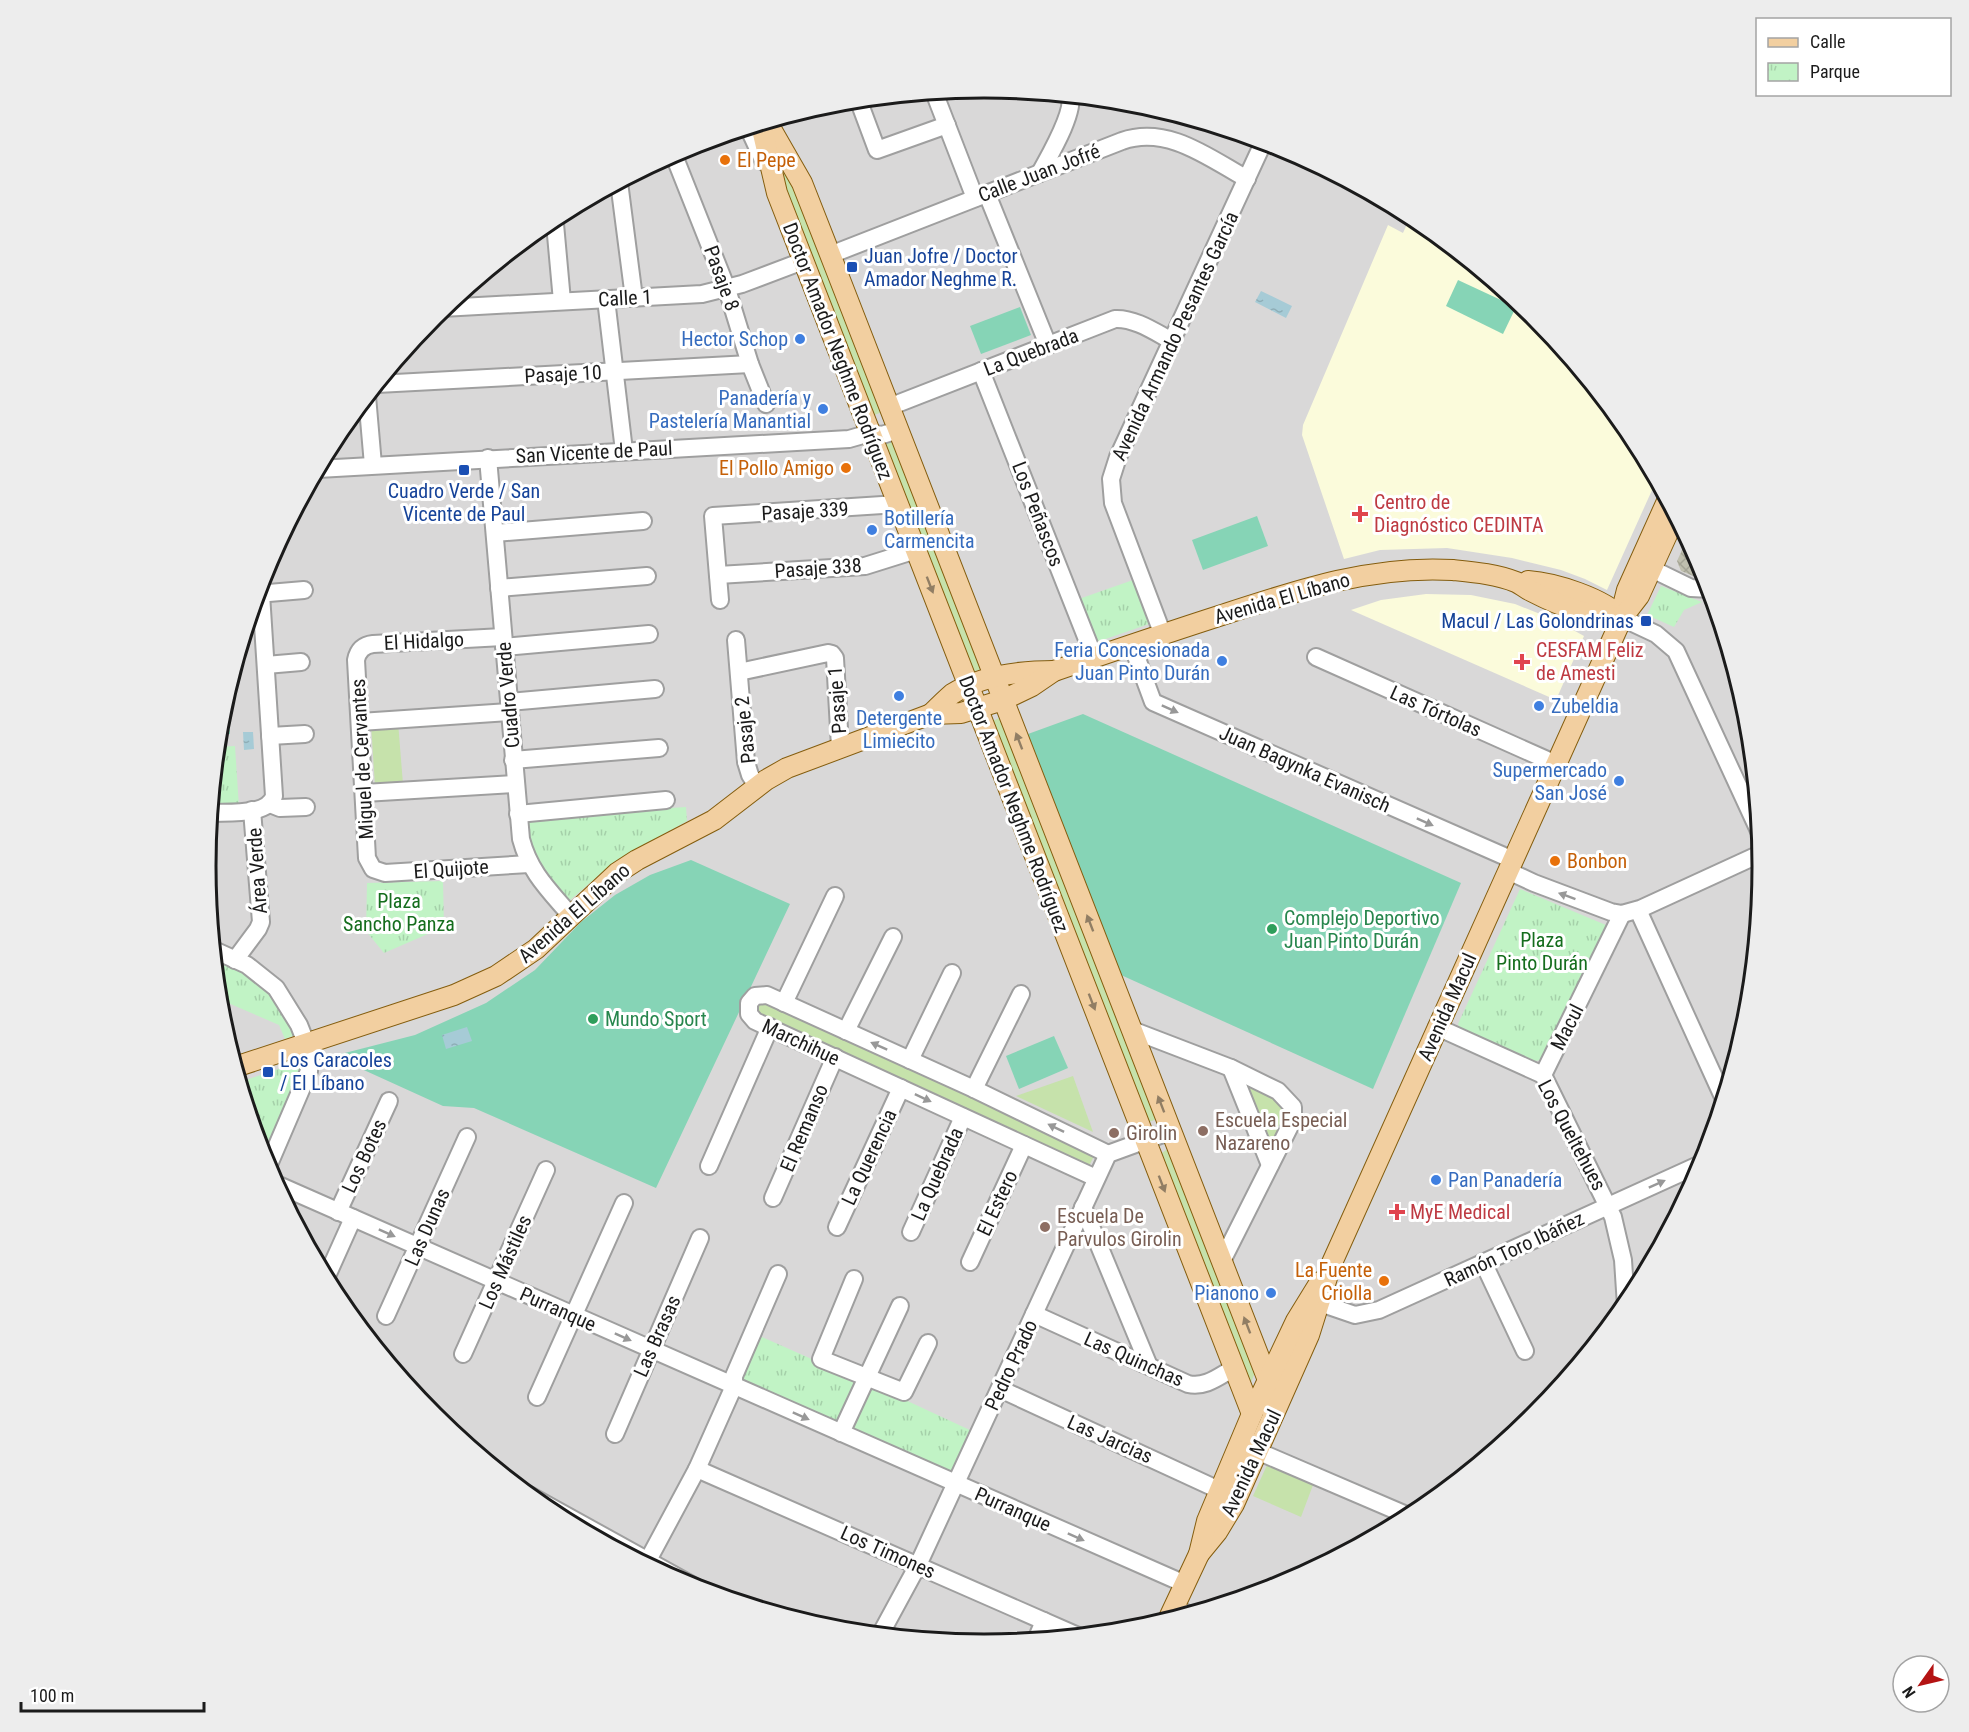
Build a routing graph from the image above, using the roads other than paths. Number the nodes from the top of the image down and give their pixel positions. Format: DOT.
graph roads {
  1 [pos="937,99"];
  2 [pos="1070,103"];
  3 [pos="861,108"];
  4 [pos="947,125"];
  5 [pos="780,126"];
  6 [pos="771,128"];
  7 [pos="763,131"];
  8 [pos="751,134"];
  9 [pos="1260,149"];
  10 [pos="677,162"];
  11 [pos="1040,173"];
  12 [pos="1247,179"];
  13 [pos="802,183"];
  14 [pos="620,190"];
  15 [pos="777,193"];
  16 [pos="981,196"];
  17 [pos="555,229"];
  18 [pos="830,255"];
  19 [pos="803,261"];
  20 [pos="727,289"];
  21 [pos="634,297"];
  22 [pos="606,299"];
  23 [pos="562,302"];
  24 [pos="458,307"];
  25 [pos="1172,341"];
  26 [pos="1048,345"];
  27 [pos="750,364"];
  28 [pos="981,370"];
  29 [pos="615,371"];
  30 [pos="387,383"];
  31 [pos="766,404"];
  32 [pos="368,408"];
  33 [pos="893,417"];
  34 [pos="870,433"];
  35 [pos="624,451"];
  36 [pos="488,458"];
  37 [pos="373,465"];
  38 [pos="328,468"];
  39 [pos="898,504"];
  40 [pos="1664,508"];
  41 [pos="643,522"];
  42 [pos="1672,523"];
  43 [pos="495,533"];
  44 [pos="916,550"];
  45 [pos="1652,569"];
  46 [pos="718,575"];
  47 [pos="647,576"];
  48 [pos="499,588"];
  49 [pos="1701,588"];
  50 [pos="304,590"];
  51 [pos="266,593"];
  52 [pos="720,600"];
  53 [pos="261,609"];
  54 [pos="1622,618"];
  55 [pos="649,634"];
  56 [pos="1163,634"];
  57 [pos="498,640"];
  58 [pos="736,640"];
  59 [pos="1132,645"];
  60 [pos="361,649"];
  61 [pos="832,654"];
  62 [pos="1094,657"];
  63 [pos="1316,657"];
  64 [pos="301,662"];
  65 [pos="266,665"];
  66 [pos="1054,671"];
  67 [pos="739,672"];
  68 [pos="994,677"];
  69 [pos="969,687"];
  70 [pos="655,689"];
  71 [pos="1003,700"];
  72 [pos="509,707"];
  73 [pos="977,708"];
  74 [pos="931,714"];
  75 [pos="360,722"];
  76 [pos="305,734"];
  77 [pos="270,736"];
  78 [pos="840,747"];
  79 [pos="659,748"];
  80 [pos="513,759"];
  81 [pos="1556,764"];
  82 [pos="509,784"];
  83 [pos="757,786"];
  84 [pos="364,793"];
  85 [pos="666,800"];
  86 [pos="270,804"];
  87 [pos="306,807"];
  88 [pos="252,810"];
  89 [pos="218,812"];
  90 [pos="1751,813"];
  91 [pos="518,814"];
  92 [pos="1753,857"];
  93 [pos="529,864"];
  94 [pos="1511,866"];
  95 [pos="373,869"];
  96 [pos="835,896"];
  97 [pos="1630,912"];
  98 [pos="571,916"];
  99 [pos="893,938"];
  100 [pos="1102,953"];
  101 [pos="222,954"];
  102 [pos="235,960"];
  103 [pos="1077,964"];
  104 [pos="952,973"];
  105 [pos="1021,994"];
  106 [pos="784,1003"];
  107 [pos="770,1027"];
  108 [pos="1437,1027"];
  109 [pos="1132,1030"];
  110 [pos="846,1031"];
  111 [pos="307,1043"];
  112 [pos="835,1057"];
  113 [pos="910,1060"];
  114 [pos="242,1065"];
  115 [pos="1232,1068"];
  116 [pos="1543,1075"];
  117 [pos="901,1088"];
  118 [pos="974,1089"];
  119 [pos="1719,1090"];
  120 [pos="389,1101"];
  121 [pos="963,1117"];
  122 [pos="1171,1131"];
  123 [pos="467,1137"];
  124 [pos="1146,1140"];
  125 [pos="1024,1145"];
  126 [pos="1108,1154"];
  127 [pos="273,1156"];
  128 [pos="1270,1165"];
  129 [pos="709,1166"];
  130 [pos="1691,1168"];
  131 [pos="546,1170"];
  132 [pos="1096,1178"];
  133 [pos="288,1190"];
  134 [pos="773,1198"];
  135 [pos="624,1203"];
  136 [pos="1608,1205"];
  137 [pos="1083,1207"];
  138 [pos="345,1215"];
  139 [pos="837,1227"];
  140 [pos="911,1232"];
  141 [pos="700,1238"];
  142 [pos="418,1247"];
  143 [pos="1222,1261"];
  144 [pos="970,1262"];
  145 [pos="1483,1262"];
  146 [pos="1331,1265"];
  147 [pos="330,1267"];
  148 [pos="778,1274"];
  149 [pos="854,1279"];
  150 [pos="496,1281"];
  151 [pos="1625,1290"];
  152 [pos="1320,1303"];
  153 [pos="900,1306"];
  154 [pos="1034,1314"];
  155 [pos="386,1316"];
  156 [pos="574,1316"];
  157 [pos="928,1343"];
  158 [pos="651,1350"];
  159 [pos="1525,1350"];
  160 [pos="463,1354"];
  161 [pos="1149,1366"];
  162 [pos="1234,1368"];
  163 [pos="867,1377"];
  164 [pos="1268,1380"];
  165 [pos="734,1386"];
  166 [pos="1000,1389"];
  167 [pos="537,1397"];
  168 [pos="1252,1414"];
  169 [pos="1273,1414"];
  170 [pos="841,1433"];
  171 [pos="615,1434"];
  172 [pos="1257,1451"];
  173 [pos="697,1469"];
  174 [pos="956,1484"];
  175 [pos="1219,1490"];
  176 [pos="1400,1512"];
  177 [pos="1199,1554"];
  178 [pos="650,1557"];
  179 [pos="918,1565"];
  180 [pos="1185,1584"];
  181 [pos="1178,1609"];
  182 [pos="1044,1621"];
  183 [pos="884,1628"];
  184 [pos="1065,1630"];
  185 [pos="1039,1633"];
  1 -- 4 [label="street"];
  2 -- 11 [label="street"];
  3 -- 4 [label="street"];
  4 -- 16 [label="street"];
  5 -- 13 [label="street, Doctor Amador Neghme Rodríguez"];
  6 -- 13 [label="main road, Doctor Amador Neghme Rodríguez"];
  7 -- 15 [label="main road, Doctor Amador Neghme Rodríguez"];
  8 -- 15 [label="street, Doctor Amador Neghme Rodríguez"];
  9 -- 12 [label="street, Avenida Armando Pesantes García"];
  10 -- 20 [label="street, Pasaje 8"];
  11 -- 12 [label="street, Calle Juan Jofré"];
  11 -- 16 [label="street, Calle Juan Jofré"];
  12 -- 25 [label="street, Avenida Armando Pesantes García"];
  13 -- 18 [label="main road, Doctor Amador Neghme Rodríguez"];
  14 -- 21 [label="street"];
  15 -- 19 [label="main road, Doctor Amador Neghme Rodríguez"];
  16 -- 18 [label="street, Calle Juan Jofré"];
  16 -- 26 [label="street"];
  17 -- 23 [label="street"];
  18 -- 33 [label="main road, Doctor Amador Neghme Rodríguez"];
  19 -- 20 [label="street, Calle 1"];
  19 -- 34 [label="main road, Doctor Amador Neghme Rodríguez"];
  20 -- 21 [label="street, Calle 1"];
  20 -- 27 [label="street, Pasaje 8"];
  21 -- 22 [label="street, Calle 1"];
  22 -- 23 [label="street, Calle 1"];
  22 -- 29 [label="street"];
  23 -- 24 [label="street, Calle 1"];
  25 -- 26 [label="street, La Quebrada"];
  25 -- 56 [label="street, Avenida Armando Pesantes García"];
  26 -- 28 [label="street, La Quebrada"];
  27 -- 29 [label="street, Pasaje 10"];
  27 -- 31 [label="street, Pasaje 8"];
  28 -- 33 [label="street, La Quebrada"];
  28 -- 62 [label="street, Los Peñascos"];
  29 -- 30 [label="street, Pasaje 10"];
  29 -- 35 [label="street"];
  32 -- 37 [label="street"];
  33 -- 34 [label="street, San Vicente de Paul"];
  33 -- 68 [label="main road, Doctor Amador Neghme Rodríguez"];
  34 -- 35 [label="street, San Vicente de Paul"];
  34 -- 39 [label="main road, Doctor Amador Neghme Rodríguez"];
  35 -- 36 [label="street, San Vicente de Paul"];
  36 -- 37 [label="street, San Vicente de Paul"];
  36 -- 43 [label="street, Cuadro Verde"];
  37 -- 38 [label="street, San Vicente de Paul"];
  39 -- 44 [label="main road, Doctor Amador Neghme Rodríguez"];
  39 -- 46 [label="street, Pasaje 339"];
  40 -- 54 [label="main road, Avenida Macul"];
  41 -- 43 [label="street"];
  42 -- 45 [label="main road, Avenida Macul"];
  43 -- 48 [label="street, Cuadro Verde"];
  44 -- 46 [label="street, Pasaje 338"];
  44 -- 69 [label="main road, Doctor Amador Neghme Rodríguez, one-way"];
  45 -- 49 [label="street"];
  45 -- 54 [label="main road, Avenida Macul"];
  46 -- 52 [label="street"];
  47 -- 48 [label="street"];
  48 -- 57 [label="street, Cuadro Verde"];
  50 -- 51 [label="street"];
  53 -- 65 [label="street"];
  54 -- 56 [label="main road, Avenida El Líbano"];
  54 -- 81 [label="main road, Avenida Macul"];
  54 -- 90 [label="street"];
  55 -- 57 [label="street, El Hidalgo"];
  56 -- 59 [label="main road, Avenida El Líbano"];
  57 -- 60 [label="street, El Hidalgo"];
  57 -- 72 [label="street, Cuadro Verde"];
  58 -- 67 [label="street, Pasaje 2"];
  59 -- 62 [label="main road, Avenida El Líbano"];
  59 -- 94 [label="street, Juan Bagynka Evanisch, one-way"];
  60 -- 75 [label="street, Miguel de Cervantes"];
  61 -- 67 [label="street, Pasaje 2"];
  61 -- 78 [label="street, Pasaje 1"];
  62 -- 66 [label="main road, Avenida El Líbano"];
  63 -- 81 [label="street, Las Tórtolas"];
  64 -- 65 [label="street"];
  65 -- 77 [label="street"];
  66 -- 68 [label="main road, Avenida El Líbano"];
  66 -- 71 [label="main road, Avenida El Líbano"];
  67 -- 83 [label="street, Pasaje 2"];
  68 -- 69 [label="main road, Avenida El Líbano"];
  68 -- 71 [label="main road, Doctor Amador Neghme Rodríguez"];
  69 -- 73 [label="main road, Doctor Amador Neghme Rodríguez"];
  69 -- 74 [label="main road, Avenida El Líbano"];
  70 -- 72 [label="street"];
  71 -- 73 [label="main road, Avenida El Líbano"];
  100 -- 71 [label="main road, Doctor Amador Neghme Rodríguez, one-way"];
  72 -- 75 [label="street"];
  72 -- 80 [label="street, Cuadro Verde"];
  73 -- 74 [label="main road, Avenida El Líbano"];
  73 -- 103 [label="main road, Doctor Amador Neghme Rodríguez"];
  74 -- 78 [label="main road, Avenida El Líbano"];
  75 -- 84 [label="street, Miguel de Cervantes"];
  76 -- 77 [label="street"];
  77 -- 86 [label="street"];
  78 -- 83 [label="main road, Avenida El Líbano"];
  79 -- 80 [label="street"];
  80 -- 82 [label="street, Cuadro Verde"];
  81 -- 94 [label="main road, Avenida Macul"];
  82 -- 84 [label="street"];
  82 -- 91 [label="street, Cuadro Verde"];
  83 -- 98 [label="main road, Avenida El Líbano"];
  84 -- 95 [label="street, Miguel de Cervantes"];
  85 -- 91 [label="street"];
  86 -- 87 [label="street"];
  86 -- 88 [label="street"];
  88 -- 89 [label="street"];
  88 -- 102 [label="street, Área Verde"];
  91 -- 93 [label="street, Cuadro Verde"];
  92 -- 97 [label="street"];
  93 -- 95 [label="street, El Quijote"];
  93 -- 98 [label="street, Cuadro Verde"];
  97 -- 94 [label="street, Juan Bagynka Evanisch, one-way"];
  94 -- 108 [label="main road, Avenida Macul"];
  96 -- 106 [label="street"];
  97 -- 116 [label="street, Macul"];
  97 -- 119 [label="street"];
  98 -- 111 [label="main road, Avenida El Líbano"];
  99 -- 110 [label="street"];
  100 -- 103 [label="main road"];
  100 -- 109 [label="main road, Doctor Amador Neghme Rodríguez"];
  101 -- 102 [label="street"];
  102 -- 111 [label="street"];
  103 -- 124 [label="main road, Doctor Amador Neghme Rodríguez, one-way"];
  104 -- 113 [label="street"];
  105 -- 118 [label="street"];
  106 -- 107 [label="street, Marchihue"];
  106 -- 110 [label="street, Marchihue"];
  107 -- 112 [label="street, Marchihue"];
  107 -- 129 [label="street"];
  108 -- 116 [label="street, Los Queltehues"];
  108 -- 146 [label="main road, Avenida Macul"];
  109 -- 115 [label="street"];
  122 -- 109 [label="main road, Doctor Amador Neghme Rodríguez, one-way"];
  113 -- 110 [label="street, Marchihue, one-way"];
  111 -- 114 [label="main road, Avenida El Líbano"];
  111 -- 127 [label="street"];
  112 -- 117 [label="street, Marchihue"];
  112 -- 134 [label="street, El Remanso"];
  113 -- 118 [label="street, Marchihue"];
  115 -- 128 [label="street"];
  115 -- 128 [label="street"];
  116 -- 136 [label="street, Los Queltehues"];
  117 -- 121 [label="street, Marchihue, one-way"];
  117 -- 139 [label="street, La Querencia"];
  126 -- 118 [label="street, Marchihue, one-way"];
  120 -- 138 [label="street, Los Botes"];
  121 -- 125 [label="street, Marchihue"];
  121 -- 140 [label="street, La Quebrada"];
  122 -- 124 [label="street"];
  122 -- 143 [label="main road, Doctor Amador Neghme Rodríguez"];
  123 -- 142 [label="street, Las Dunas"];
  124 -- 126 [label="street"];
  124 -- 162 [label="main road, Doctor Amador Neghme Rodríguez, one-way"];
  125 -- 132 [label="street, Marchihue"];
  125 -- 144 [label="street, El Estero"];
  126 -- 132 [label="street, Pedro Prado"];
  128 -- 143 [label="street"];
  136 -- 130 [label="street, Ramón Toro Ibáñez, one-way"];
  131 -- 150 [label="street, Los Mástiles"];
  132 -- 137 [label="street, Pedro Prado"];
  133 -- 138 [label="street, Purranque"];
  135 -- 156 [label="street"];
  136 -- 145 [label="street, Ramón Toro Ibáñez"];
  136 -- 151 [label="street, Los Queltehues"];
  137 -- 154 [label="street, Pedro Prado"];
  137 -- 161 [label="street"];
  138 -- 142 [label="street, Purranque, one-way"];
  138 -- 147 [label="street, Los Botes"];
  141 -- 158 [label="street, Las Brasas"];
  142 -- 150 [label="street, Purranque"];
  142 -- 155 [label="street, Las Dunas"];
  164 -- 143 [label="main road, Doctor Amador Neghme Rodríguez, one-way"];
  145 -- 152 [label="street, Ramón Toro Ibáñez"];
  145 -- 159 [label="street"];
  146 -- 152 [label="main road, Avenida Macul"];
  146 -- 164 [label="main road, Avenida Macul"];
  148 -- 165 [label="street"];
  149 -- 163 [label="street"];
  150 -- 156 [label="street, Purranque"];
  150 -- 160 [label="street, Los Mástiles"];
  152 -- 169 [label="main road, Avenida Macul"];
  153 -- 163 [label="street"];
  154 -- 161 [label="street, Las Quinchas"];
  154 -- 166 [label="street, Pedro Prado"];
  156 -- 158 [label="street, Purranque, one-way"];
  156 -- 167 [label="street"];
  157 -- 163 [label="street"];
  158 -- 165 [label="street, Purranque"];
  158 -- 171 [label="street, Las Brasas"];
  161 -- 162 [label="street, Las Quinchas"];
  162 -- 168 [label="main road, Doctor Amador Neghme Rodríguez"];
  163 -- 170 [label="street"];
  164 -- 168 [label="main road, Avenida Macul"];
  164 -- 169 [label="main road, Doctor Amador Neghme Rodríguez"];
  165 -- 170 [label="street, Purranque, one-way"];
  165 -- 173 [label="street"];
  166 -- 174 [label="street, Pedro Prado"];
  166 -- 175 [label="street, Las Jarcias"];
  168 -- 175 [label="main road, Avenida Macul"];
  169 -- 172 [label="main road, Avenida Macul"];
  170 -- 174 [label="street, Purranque"];
  172 -- 176 [label="street"];
  172 -- 177 [label="main road, Avenida Macul"];
  173 -- 178 [label="street"];
  173 -- 179 [label="street, Los Timones"];
  174 -- 179 [label="street, Pedro Prado"];
  174 -- 180 [label="street, Purranque, one-way"];
  175 -- 177 [label="main road, Avenida Macul"];
  177 -- 180 [label="main road, Avenida Macul"];
  179 -- 182 [label="street, Los Timones"];
  179 -- 183 [label="street, Pedro Prado"];
  180 -- 181 [label="main road, Avenida Macul"];
  182 -- 184 [label="street, Los Timones"];
  182 -- 185 [label="street"];
}
